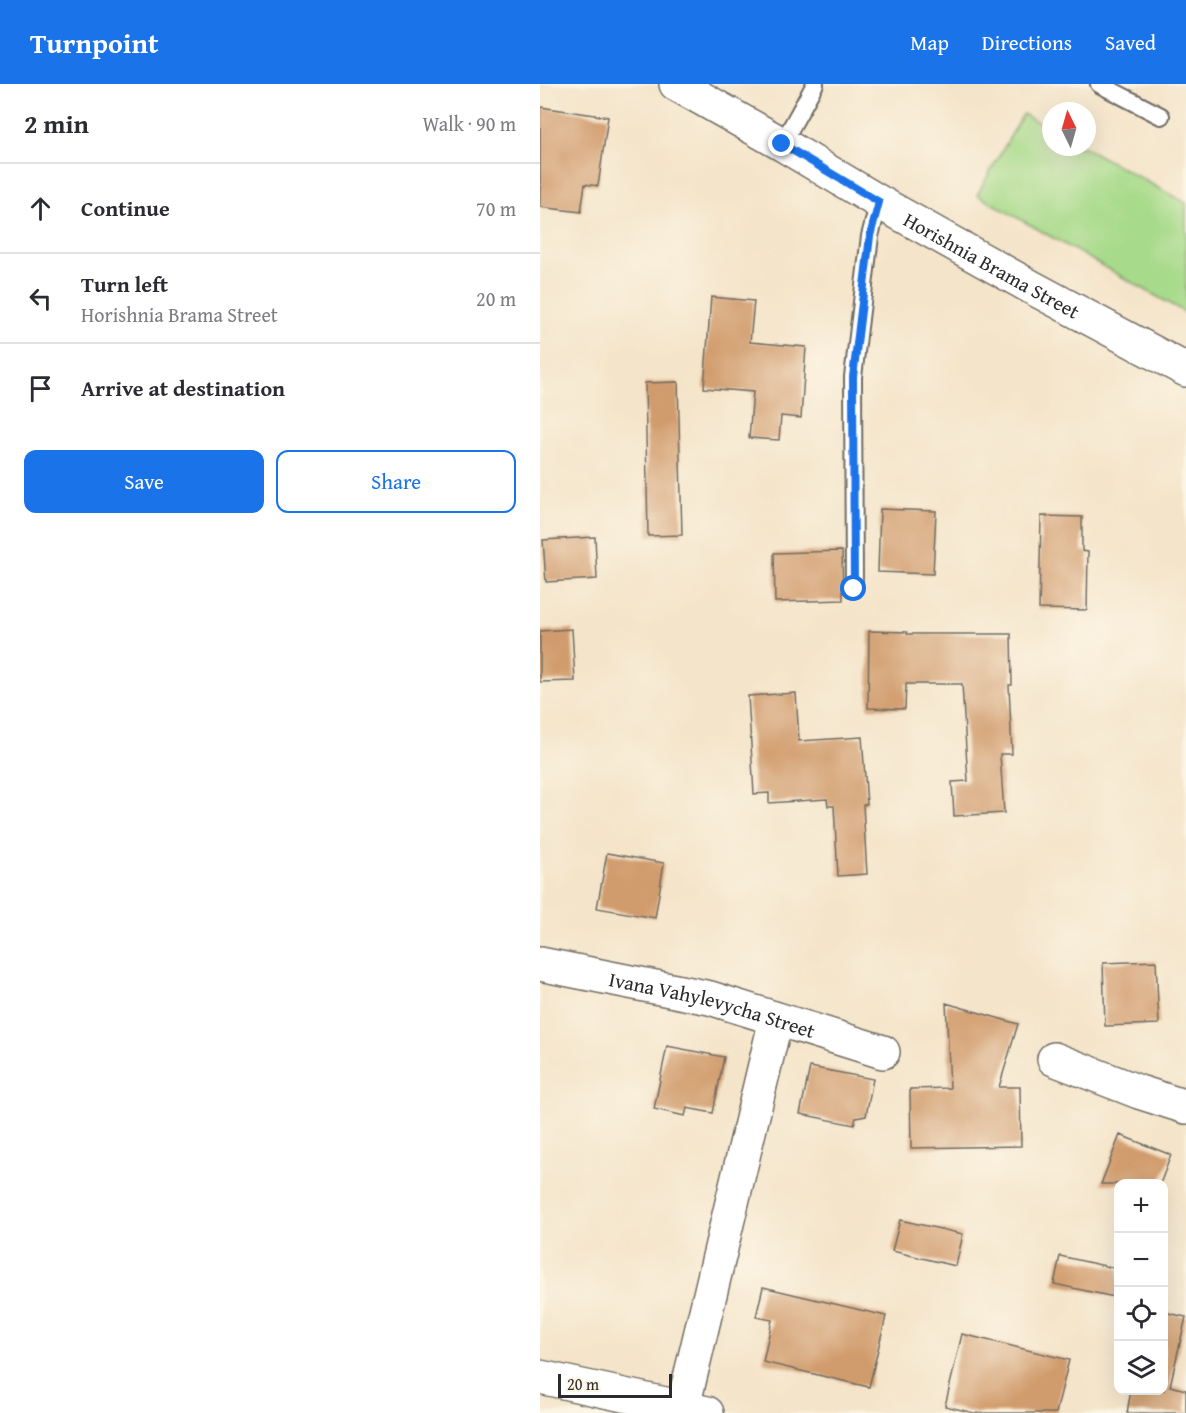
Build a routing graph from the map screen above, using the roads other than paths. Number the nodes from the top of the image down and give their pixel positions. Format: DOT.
graph roads {
  1 [pos="676,84"];
  2 [pos="814,84"];
  3 [pos="1099,84"];
  4 [pos="1161,116"];
  5 [pos="782,144"];
  6 [pos="879,202"];
  7 [pos="1186,370"];
  8 [pos="854,589"];
  9 [pos="540,964"];
  10 [pos="776,1019"];
  11 [pos="883,1052"];
  12 [pos="1054,1059"];
  13 [pos="1186,1107"];
  14 [pos="540,1377"];
  15 [pos="680,1409"];
  1 -- 5 [label="street, Horishnia Brama Street"];
  2 -- 5 [label="lane"];
  3 -- 4 [label="lane"];
  5 -- 6 [label="street, Horishnia Brama Street"];
  6 -- 7 [label="street, Horishnia Brama Street"];
  6 -- 8 [label="lane"];
  9 -- 10 [label="street, Ivana Vahylevycha Street"];
  10 -- 11 [label="street, Ivana Vahylevycha Street"];
  10 -- 15 [label="street"];
  12 -- 13 [label="street"];
  14 -- 15 [label="street"];
}
